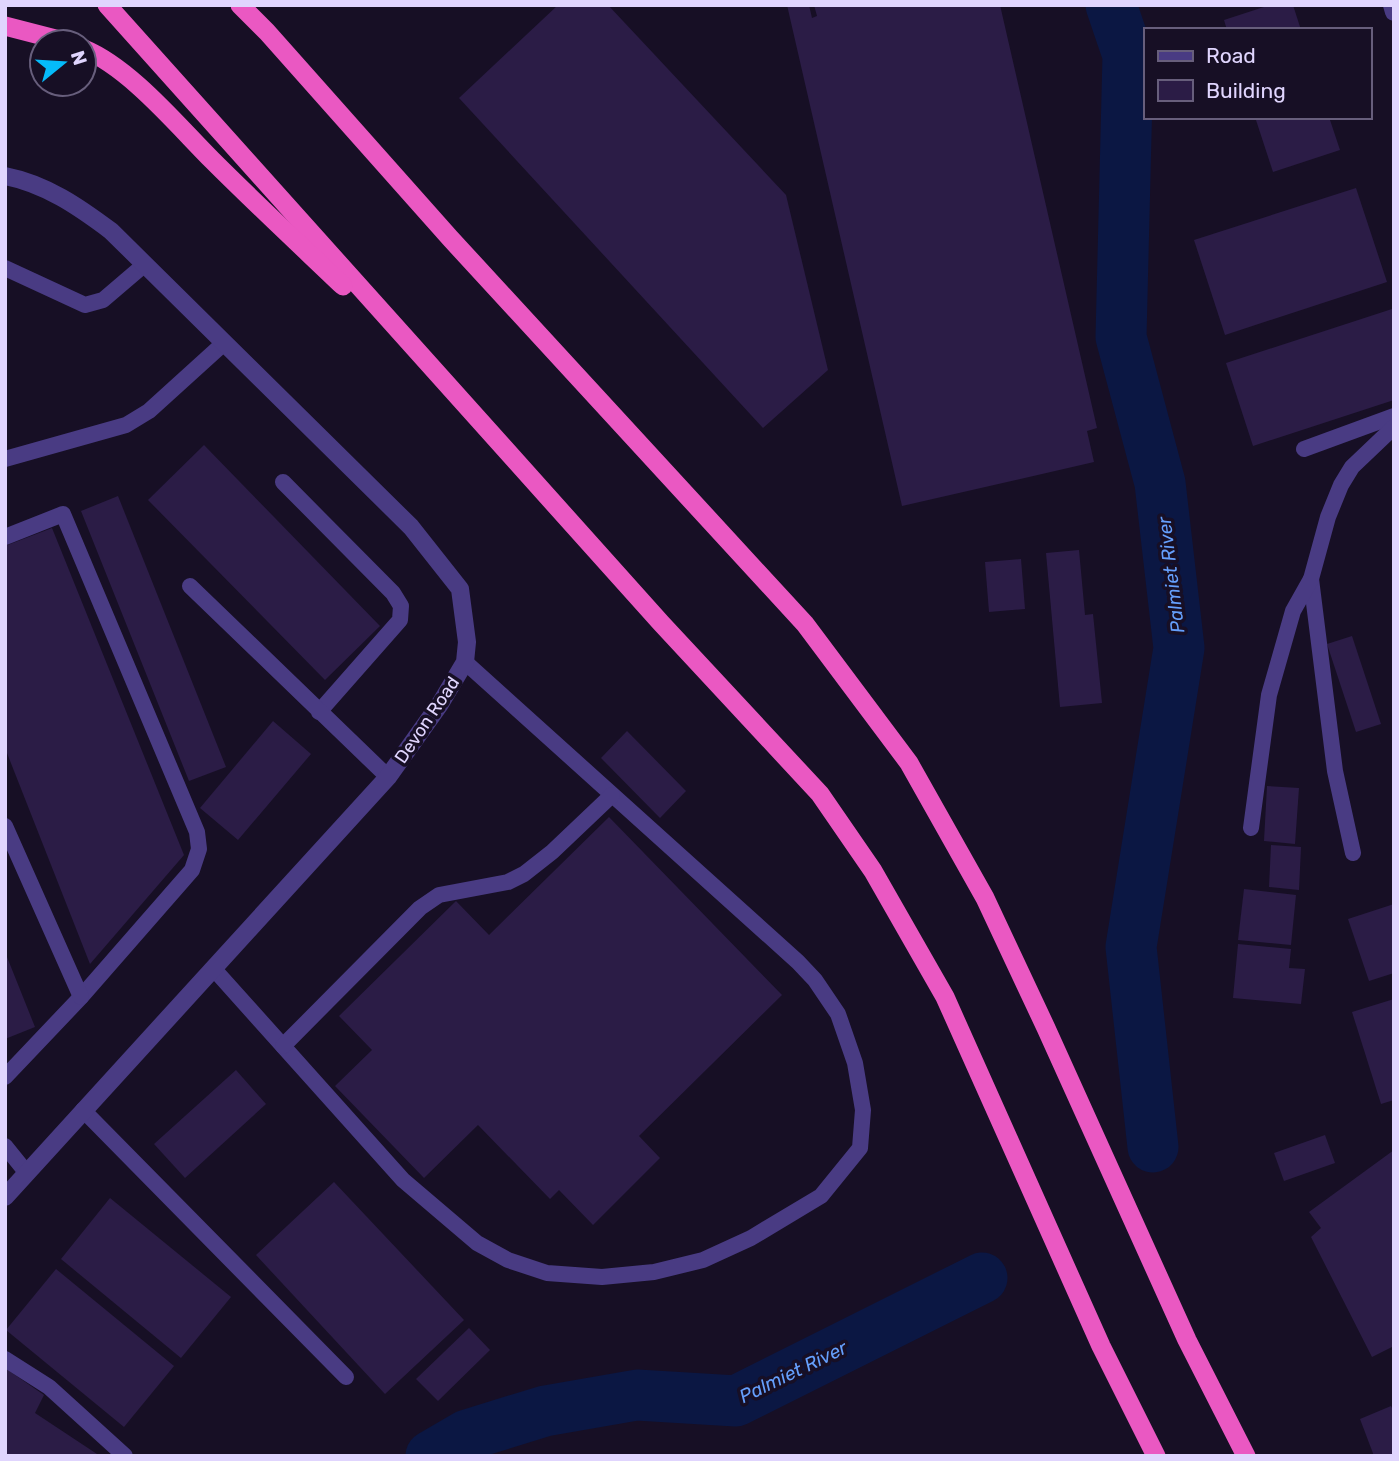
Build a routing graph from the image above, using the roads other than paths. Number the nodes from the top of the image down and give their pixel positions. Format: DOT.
graph roads {
  1 [pos="107,5"];
  2 [pos="240,5"];
  3 [pos="262,5"];
  4 [pos="5,26"];
  5 [pos="28,32"];
  6 [pos="267,32"];
  7 [pos="98,56"];
  8 [pos="5,176"];
  9 [pos="145,265"];
  10 [pos="5,268"];
  11 [pos="384,315"];
  12 [pos="224,343"];
  13 [pos="1394,416"];
  14 [pos="1394,427"];
  15 [pos="1304,449"];
  16 [pos="5,459"];
  17 [pos="283,482"];
  18 [pos="5,537"];
  19 [pos="1311,579"];
  20 [pos="190,586"];
  21 [pos="465,662"];
  22 [pos="319,712"];
  23 [pos="388,777"];
  24 [pos="612,794"];
  25 [pos="5,827"];
  26 [pos="1251,828"];
  27 [pos="1353,853"];
  28 [pos="213,968"];
  29 [pos="81,997"];
  30 [pos="283,1046"];
  31 [pos="5,1077"];
  32 [pos="83,1110"];
  33 [pos="5,1146"];
  34 [pos="26,1172"];
  35 [pos="5,1197"];
  36 [pos="5,1359"];
  37 [pos="346,1377"];
  38 [pos="125,1456"];
  39 [pos="1156,1456"];
  40 [pos="1246,1456"];
  1 -- 11 [label="highway"];
  2 -- 6 [label="highway"];
  3 -- 6 [label="highway"];
  4 -- 5 [label="highway"];
  6 -- 40 [label="highway"];
  7 -- 11 [label="highway"];
  8 -- 9 [label="street, Devon Road"];
  9 -- 10 [label="lane"];
  9 -- 12 [label="street, Devon Road"];
  11 -- 39 [label="highway"];
  12 -- 16 [label="lane"];
  12 -- 21 [label="street, Devon Road"];
  13 -- 15 [label="lane"];
  14 -- 19 [label="lane"];
  17 -- 22 [label="lane"];
  18 -- 29 [label="lane"];
  19 -- 26 [label="lane"];
  19 -- 27 [label="lane"];
  20 -- 22 [label="lane"];
  21 -- 23 [label="street, Devon Road"];
  21 -- 24 [label="lane"];
  22 -- 23 [label="lane"];
  23 -- 28 [label="street, Devon Road"];
  24 -- 30 [label="lane"];
  24 -- 30 [label="lane"];
  25 -- 29 [label="lane"];
  28 -- 30 [label="lane"];
  28 -- 32 [label="street, Devon Road"];
  29 -- 31 [label="lane"];
  32 -- 34 [label="street, Devon Road"];
  32 -- 37 [label="lane"];
  33 -- 34 [label="lane"];
  34 -- 35 [label="street, Devon Road"];
  36 -- 38 [label="lane"];
}
